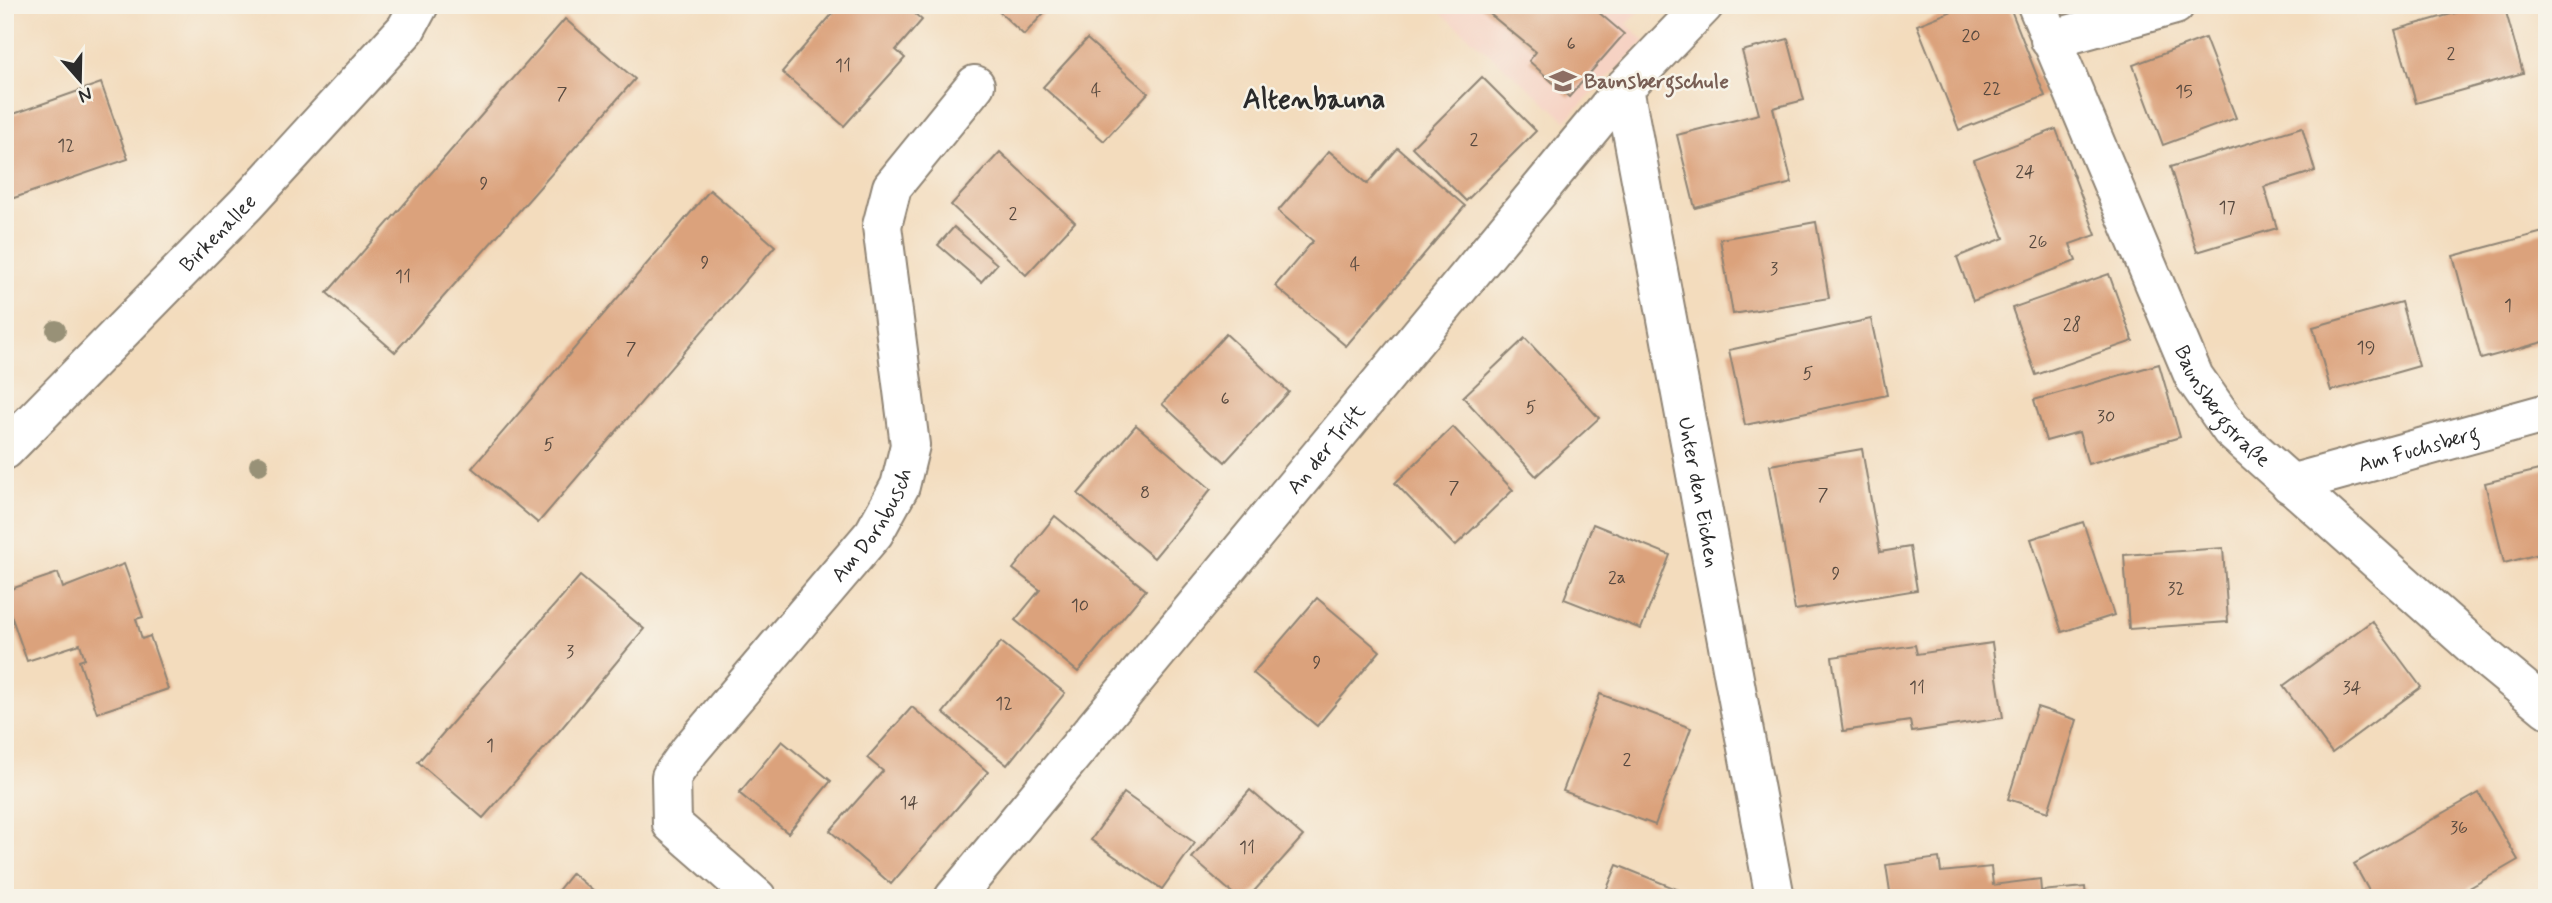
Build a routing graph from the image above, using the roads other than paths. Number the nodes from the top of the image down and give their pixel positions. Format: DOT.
graph roads {
  1 [pos="419,5"];
  2 [pos="1703,5"];
  3 [pos="2175,5"];
  4 [pos="2044,22"];
  5 [pos="975,85"];
  6 [pos="1623,88"];
  7 [pos="2547,413"];
  8 [pos="5,450"];
  9 [pos="2290,484"];
  10 [pos="2547,708"];
  11 [pos="757,898"];
  12 [pos="954,898"];
  13 [pos="1775,898"];
  1 -- 8 [label="street, Birkenallee"];
  2 -- 6 [label="street, An der Trift"];
  3 -- 4 [label="street"];
  4 -- 9 [label="street, Baunsbergstraße"];
  5 -- 11 [label="street, Am Dornbusch"];
  6 -- 12 [label="street, An der Trift"];
  6 -- 13 [label="street, Unter den Eichen"];
  7 -- 9 [label="street, Am Fuchsberg"];
  9 -- 10 [label="street, Baunsbergstraße"];
}
